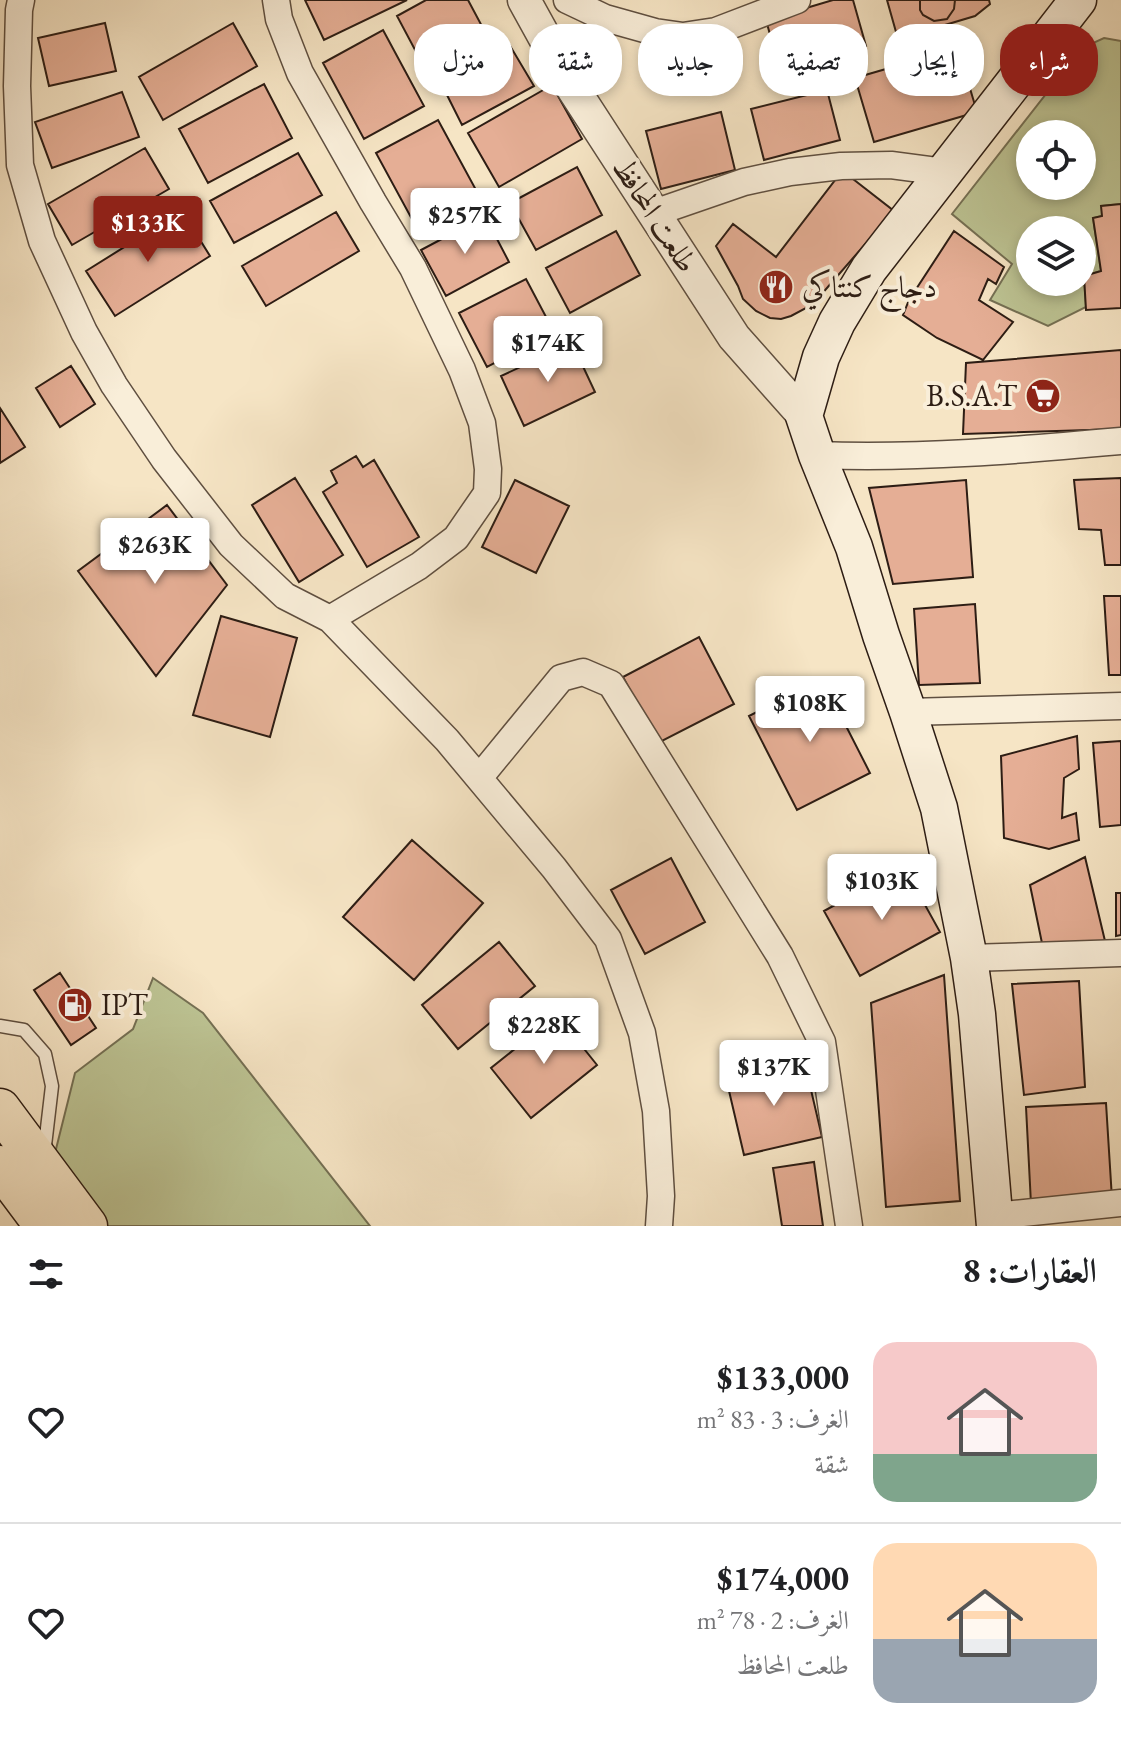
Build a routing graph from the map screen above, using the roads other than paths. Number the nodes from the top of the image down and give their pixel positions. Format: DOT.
graph roads {
  1 [pos="21,0"];
  2 [pos="276,0"];
  3 [pos="524,0"];
  4 [pos="567,0"];
  5 [pos="797,0"];
  6 [pos="1078,0"];
  7 [pos="944,172"];
  8 [pos="654,213"];
  9 [pos="804,416"];
  10 [pos="1121,441"];
  11 [pos="817,455"];
  12 [pos="330,619"];
  13 [pos="1121,706"];
  14 [pos="908,712"];
  15 [pos="479,778"];
  16 [pos="1121,953"];
  17 [pos="969,958"];
  18 [pos="0,1026"];
  19 [pos="0,1109"];
  20 [pos="43,1165"];
  21 [pos="0,1166"];
  22 [pos="1121,1203"];
  23 [pos="994,1221"];
  24 [pos="45,1226"];
  25 [pos="87,1226"];
  26 [pos="659,1226"];
  27 [pos="849,1226"];
  1 -- 12 [label="street"];
  2 -- 12 [label="street"];
  3 -- 8 [label="street, طلعت المحافظ"];
  4 -- 5 [label="street"];
  6 -- 7 [label="main road"];
  7 -- 8 [label="street"];
  7 -- 9 [label="main road"];
  8 -- 9 [label="street, طلعت المحافظ"];
  9 -- 11 [label="main road"];
  10 -- 11 [label="street"];
  11 -- 14 [label="main road"];
  12 -- 15 [label="street"];
  13 -- 14 [label="street"];
  14 -- 17 [label="main road"];
  15 -- 26 [label="street"];
  15 -- 27 [label="street"];
  16 -- 17 [label="street"];
  17 -- 23 [label="main road"];
  18 -- 20 [label="lane"];
  19 -- 20 [label="main road"];
  20 -- 25 [label="main road"];
  21 -- 24 [label="main road"];
  22 -- 23 [label="street"];
}
